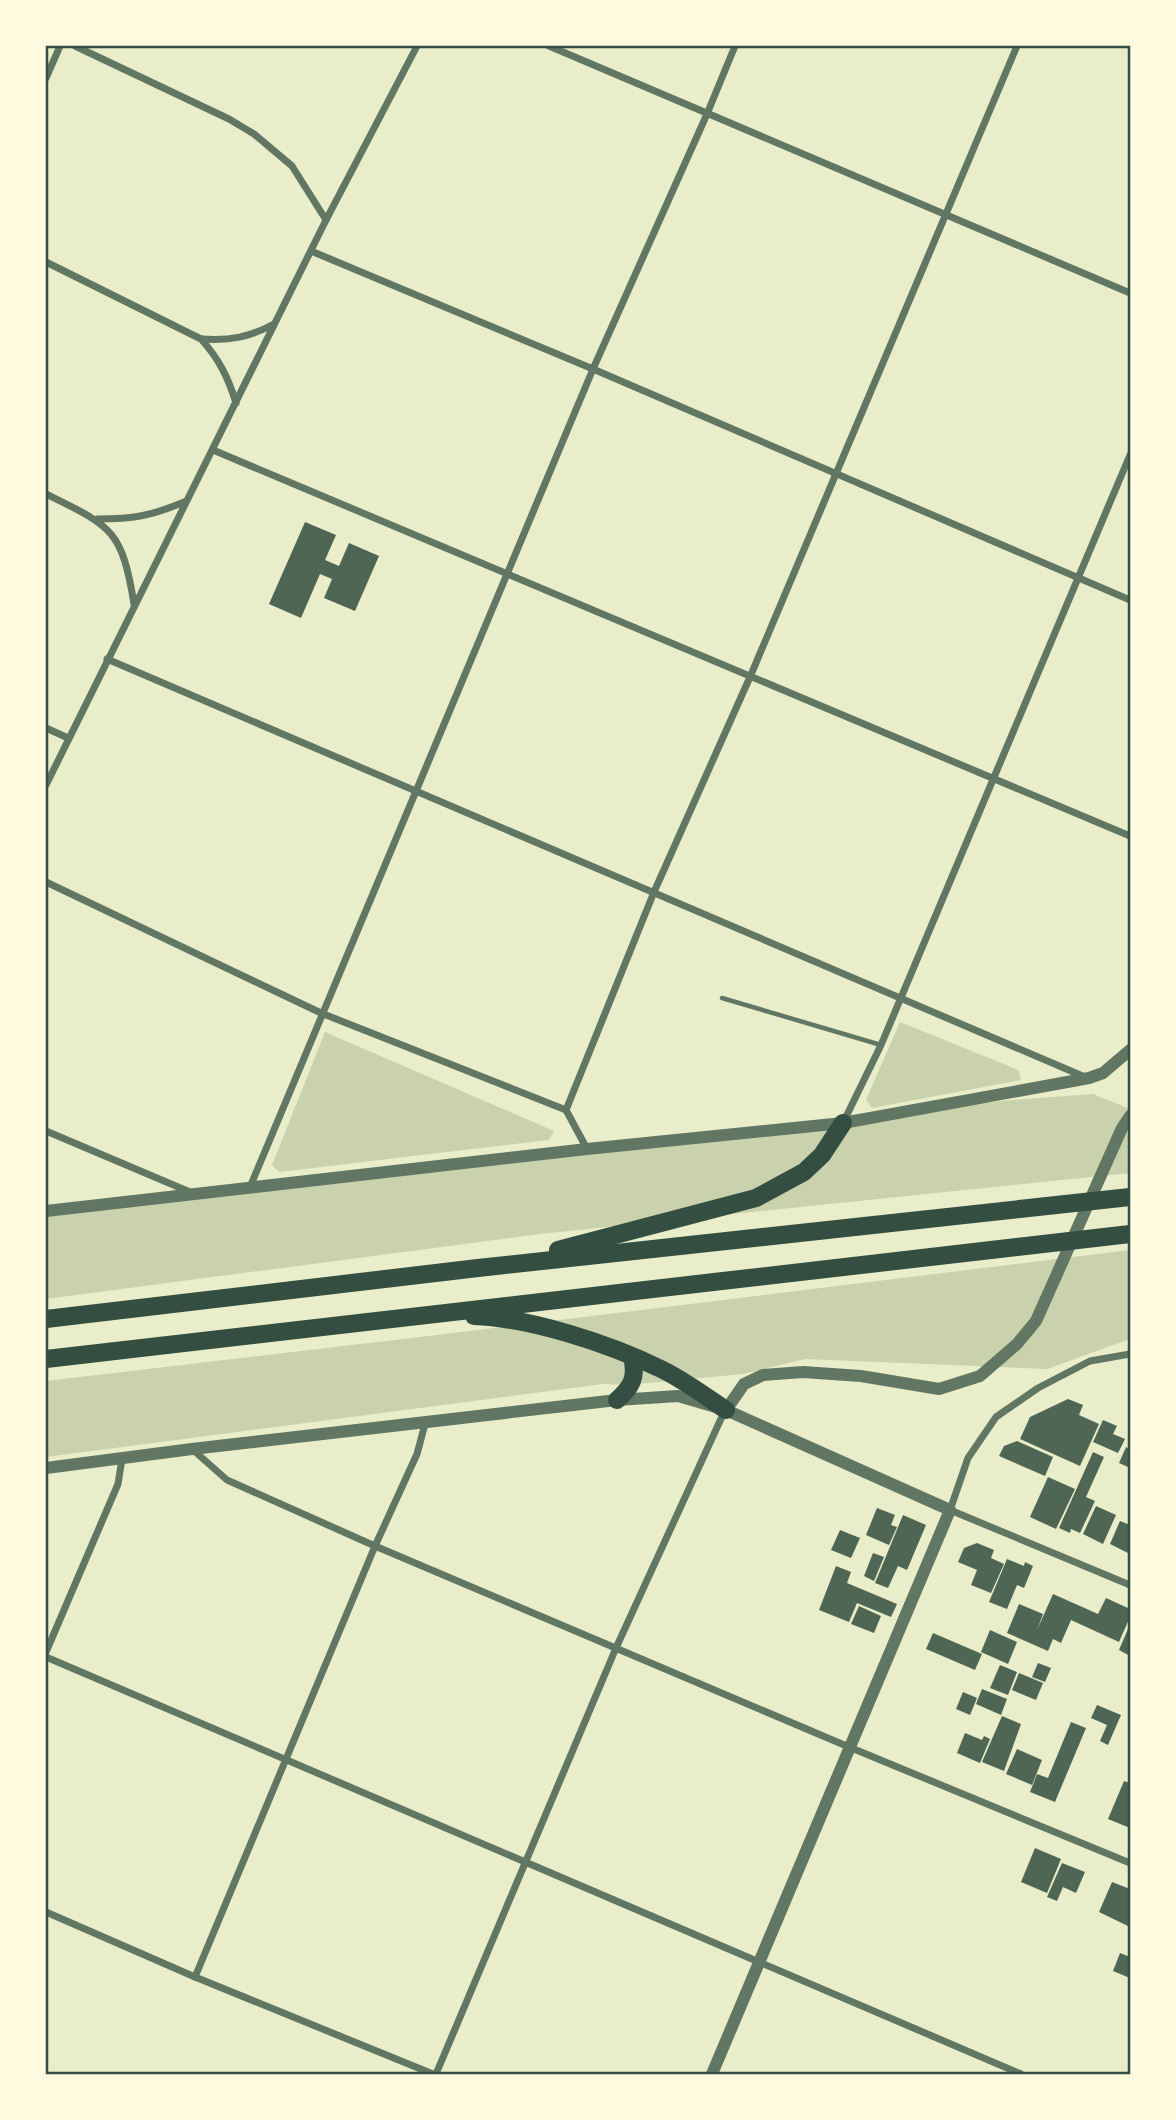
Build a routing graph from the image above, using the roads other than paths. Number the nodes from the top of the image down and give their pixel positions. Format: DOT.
graph roads {
  1 [pos="60,46"];
  2 [pos="75,46"];
  3 [pos="417,46"];
  4 [pos="549,46"];
  5 [pos="734,46"];
  6 [pos="1017,46"];
  7 [pos="46,78"];
  8 [pos="707,114"];
  9 [pos="946,215"];
  10 [pos="326,220"];
  11 [pos="311,251"];
  12 [pos="46,262"];
  13 [pos="1130,293"];
  14 [pos="276,324"];
  15 [pos="201,339"];
  16 [pos="593,369"];
  17 [pos="236,404"];
  18 [pos="213,450"];
  19 [pos="1130,455"];
  20 [pos="835,475"];
  21 [pos="46,494"];
  22 [pos="185,502"];
  23 [pos="97,519"];
  24 [pos="507,574"];
  25 [pos="1079,580"];
  26 [pos="1130,600"];
  27 [pos="134,605"];
  28 [pos="107,659"];
  29 [pos="750,677"];
  30 [pos="46,729"];
  31 [pos="68,738"];
  32 [pos="993,778"];
  33 [pos="46,785"];
  34 [pos="415,792"];
  35 [pos="1130,836"];
  36 [pos="46,883"];
  37 [pos="654,892"];
  38 [pos="900,996"];
  39 [pos="722,998"];
  40 [pos="321,1013"];
  41 [pos="880,1045"];
  42 [pos="1130,1050"];
  43 [pos="1089,1078"];
  44 [pos="566,1110"];
  45 [pos="1130,1116"];
  46 [pos="843,1123"];
  47 [pos="46,1131"];
  48 [pos="587,1149"];
  49 [pos="250,1187"];
  50 [pos="194,1194"];
  51 [pos="1130,1196"];
  52 [pos="46,1211"];
  53 [pos="1130,1234"];
  54 [pos="478,1268"];
  55 [pos="422,1315"];
  56 [pos="46,1319"];
  57 [pos="1130,1354"];
  58 [pos="632,1357"];
  59 [pos="46,1359"];
  60 [pos="617,1400"];
  61 [pos="726,1410"];
  62 [pos="425,1424"];
  63 [pos="192,1449"];
  64 [pos="122,1459"];
  65 [pos="46,1468"];
  66 [pos="950,1510"];
  67 [pos="375,1546"];
  68 [pos="1130,1585"];
  69 [pos="616,1648"];
  70 [pos="46,1654"];
  71 [pos="849,1747"];
  72 [pos="285,1759"];
  73 [pos="525,1862"];
  74 [pos="1130,1863"];
  75 [pos="46,1912"];
  76 [pos="759,1962"];
  77 [pos="195,1977"];
  78 [pos="434,2074"];
  79 [pos="712,2074"];
  80 [pos="1021,2074"];
  1 -- 7 [label="street"];
  2 -- 10 [label="street"];
  3 -- 10 [label="street"];
  4 -- 8 [label="street"];
  5 -- 8 [label="street"];
  6 -- 9 [label="street"];
  8 -- 9 [label="street"];
  8 -- 16 [label="street"];
  9 -- 13 [label="street"];
  9 -- 20 [label="street"];
  10 -- 11 [label="street"];
  11 -- 14 [label="street"];
  11 -- 16 [label="street"];
  12 -- 15 [label="street"];
  14 -- 15 [label="street"];
  14 -- 17 [label="street"];
  15 -- 17 [label="street"];
  16 -- 20 [label="street"];
  16 -- 24 [label="street"];
  17 -- 18 [label="street"];
  18 -- 22 [label="street"];
  18 -- 24 [label="street"];
  19 -- 25 [label="street"];
  20 -- 25 [label="street"];
  20 -- 29 [label="street"];
  21 -- 23 [label="street"];
  22 -- 23 [label="street"];
  22 -- 27 [label="street"];
  23 -- 27 [label="street"];
  24 -- 29 [label="street"];
  24 -- 34 [label="street"];
  25 -- 26 [label="street"];
  25 -- 32 [label="street"];
  27 -- 28 [label="street"];
  28 -- 31 [label="street"];
  28 -- 34 [label="street"];
  29 -- 32 [label="street"];
  29 -- 37 [label="street"];
  30 -- 31 [label="street"];
  31 -- 33 [label="street"];
  32 -- 35 [label="street"];
  32 -- 38 [label="street"];
  34 -- 37 [label="street"];
  34 -- 40 [label="street"];
  36 -- 40 [label="street"];
  37 -- 38 [label="street"];
  37 -- 44 [label="street"];
  38 -- 41 [label="street"];
  38 -- 43 [label="street"];
  39 -- 41 [label="lane"];
  40 -- 44 [label="street"];
  40 -- 49 [label="street"];
  41 -- 46 [label="street"];
  42 -- 43 [label="street"];
  43 -- 46 [label="street"];
  44 -- 48 [label="street"];
  45 -- 61 [label="street"];
  46 -- 48 [label="street"];
  46 -- 54 [label="highway"];
  47 -- 50 [label="street"];
  48 -- 49 [label="street"];
  49 -- 50 [label="street"];
  50 -- 52 [label="street"];
  51 -- 54 [label="highway"];
  53 -- 55 [label="highway"];
  54 -- 56 [label="highway"];
  55 -- 58 [label="highway"];
  55 -- 59 [label="highway"];
  57 -- 66 [label="street"];
  58 -- 60 [label="highway"];
  58 -- 61 [label="highway"];
  60 -- 61 [label="street"];
  60 -- 62 [label="street"];
  61 -- 66 [label="street"];
  61 -- 69 [label="street"];
  62 -- 63 [label="street"];
  62 -- 67 [label="street"];
  63 -- 64 [label="street"];
  63 -- 67 [label="street"];
  64 -- 65 [label="street"];
  64 -- 70 [label="street"];
  66 -- 68 [label="street"];
  66 -- 71 [label="street"];
  67 -- 69 [label="street"];
  67 -- 72 [label="street"];
  69 -- 71 [label="street"];
  69 -- 73 [label="street"];
  70 -- 72 [label="street"];
  71 -- 74 [label="street"];
  71 -- 76 [label="street"];
  72 -- 73 [label="street"];
  72 -- 77 [label="street"];
  73 -- 76 [label="street"];
  73 -- 78 [label="street"];
  75 -- 77 [label="street"];
  76 -- 79 [label="street"];
  76 -- 80 [label="street"];
  77 -- 78 [label="street"];
}
